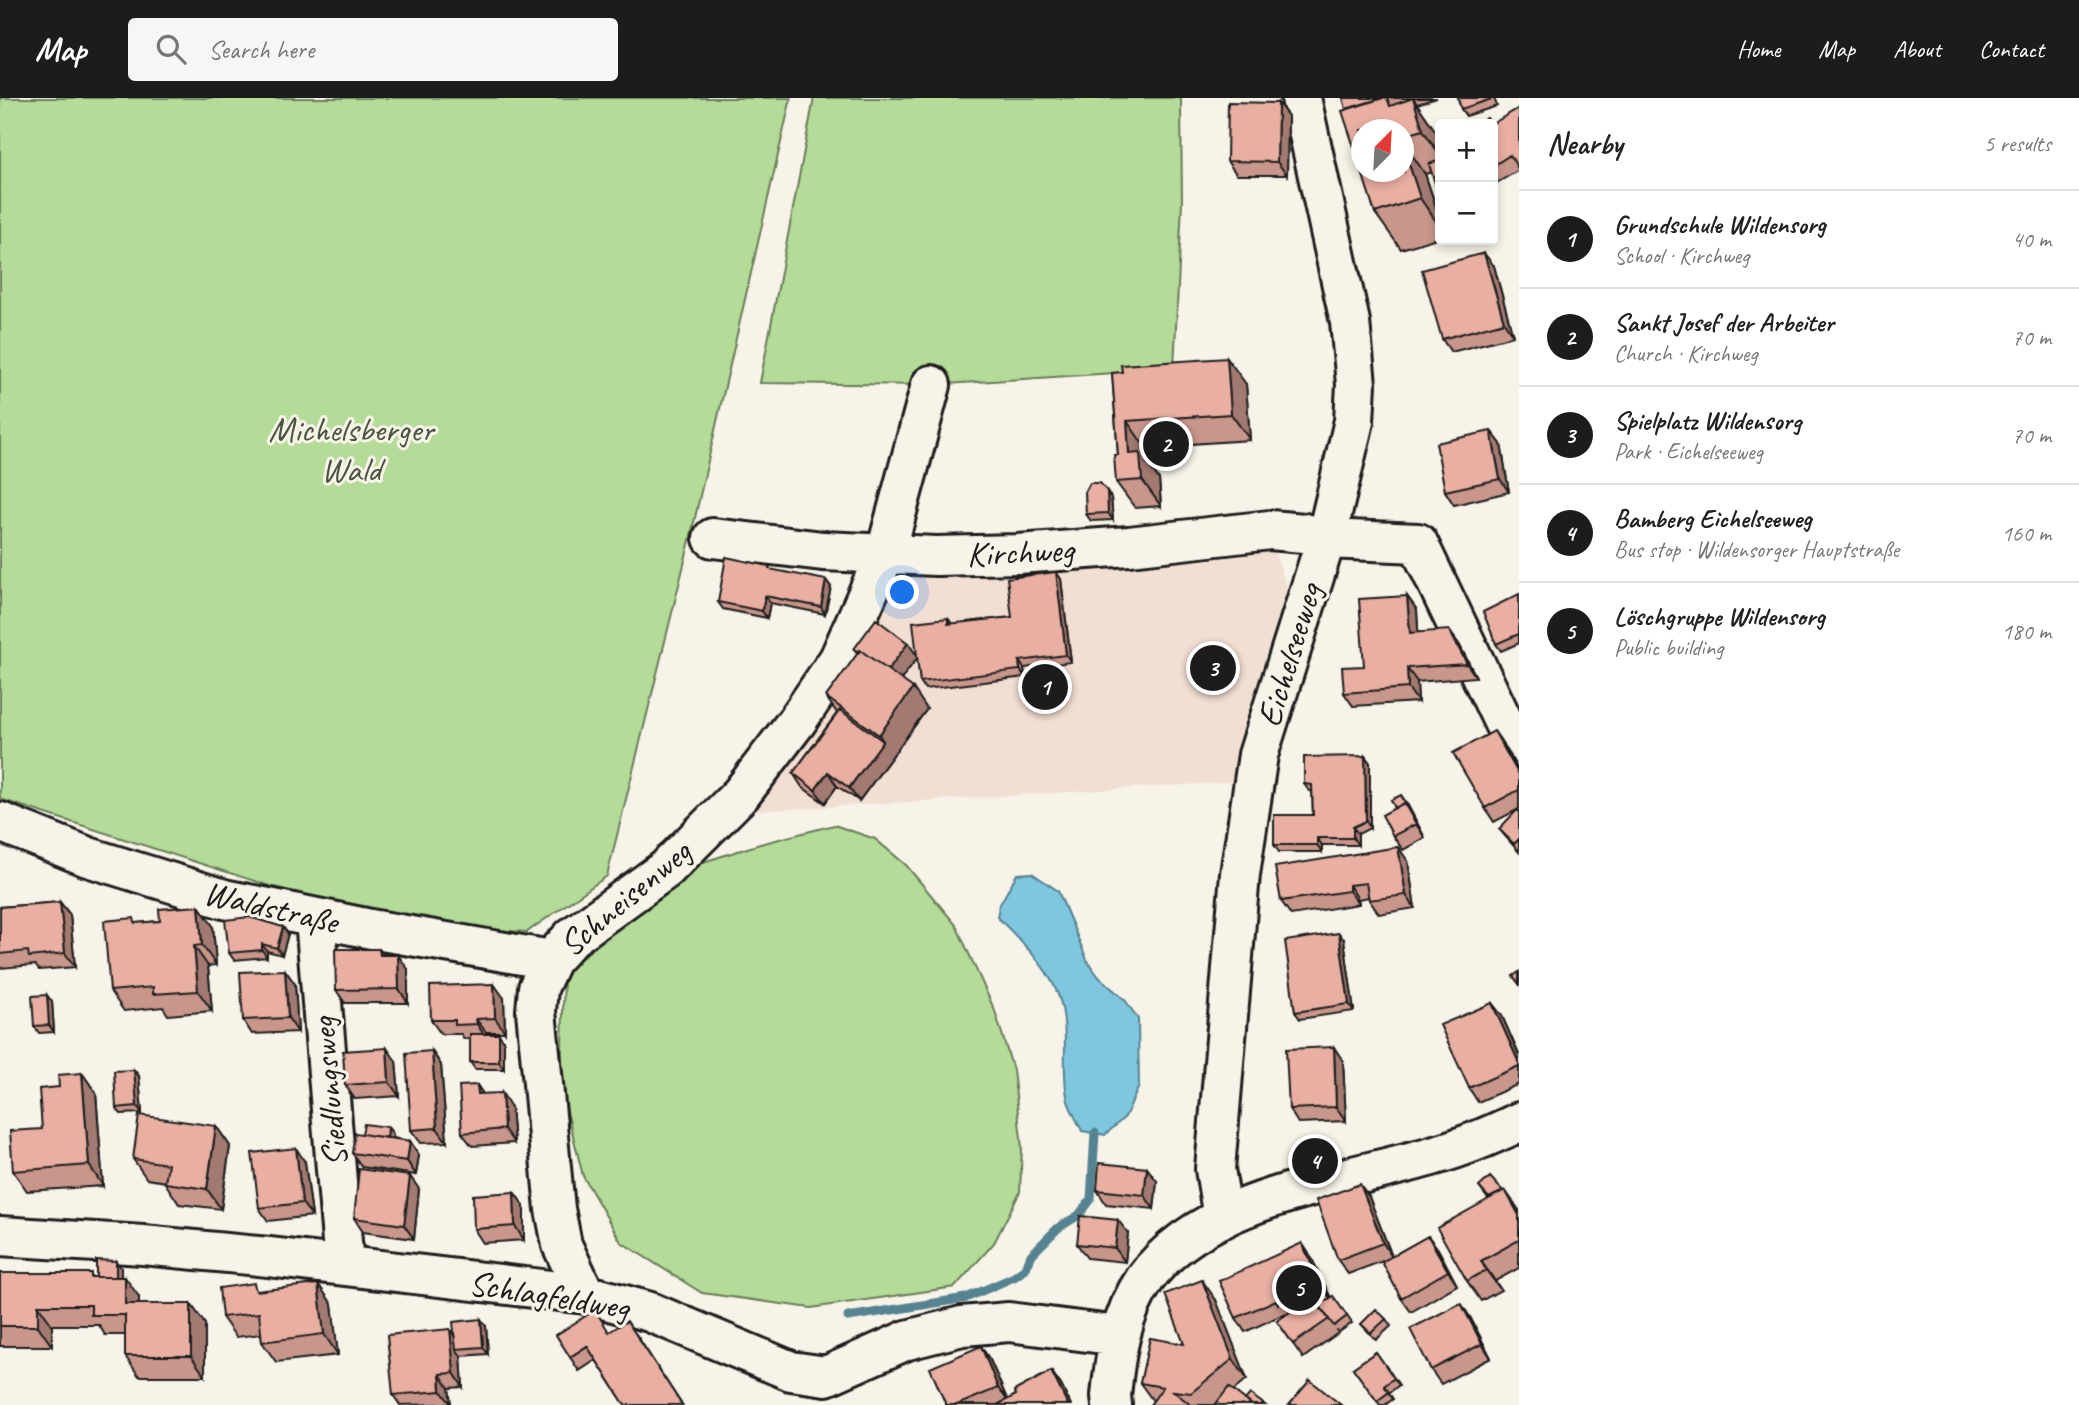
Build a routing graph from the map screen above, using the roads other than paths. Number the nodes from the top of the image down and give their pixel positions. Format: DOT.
graph roads {
  1 [pos="1301,98"];
  2 [pos="931,385"];
  3 [pos="713,538"];
  4 [pos="1326,539"];
  5 [pos="886,552"];
  6 [pos="1519,755"];
  7 [pos="0,821"];
  8 [pos="315,919"];
  9 [pos="551,960"];
  10 [pos="1519,1122"];
  11 [pos="1223,1218"];
  12 [pos="0,1236"];
  13 [pos="344,1265"];
  14 [pos="585,1294"];
  15 [pos="1119,1336"];
  16 [pos="826,1376"];
  17 [pos="801,1405"];
  18 [pos="1112,1405"];
  1 -- 4 [label="street, Eichelseeweg"];
  2 -- 5 [label="street, Schneisenweg"];
  3 -- 5 [label="street, Kirchweg"];
  4 -- 5 [label="street, Kirchweg"];
  4 -- 6 [label="street, Kirchweg"];
  4 -- 11 [label="street, Eichelseeweg"];
  5 -- 9 [label="street, Schneisenweg"];
  7 -- 8 [label="street, Waldstraße"];
  8 -- 9 [label="street, Waldstraße"];
  8 -- 13 [label="street, Siedlungsweg"];
  9 -- 14 [label="street, Schneisenweg"];
  10 -- 11 [label="street"];
  11 -- 15 [label="street"];
  12 -- 13 [label="street, Schlagfeldweg"];
  13 -- 14 [label="street, Schlagfeldweg"];
  14 -- 16 [label="street, Schlagfeldweg"];
  15 -- 16 [label="street"];
  15 -- 18 [label="street"];
  16 -- 17 [label="street"];
}
